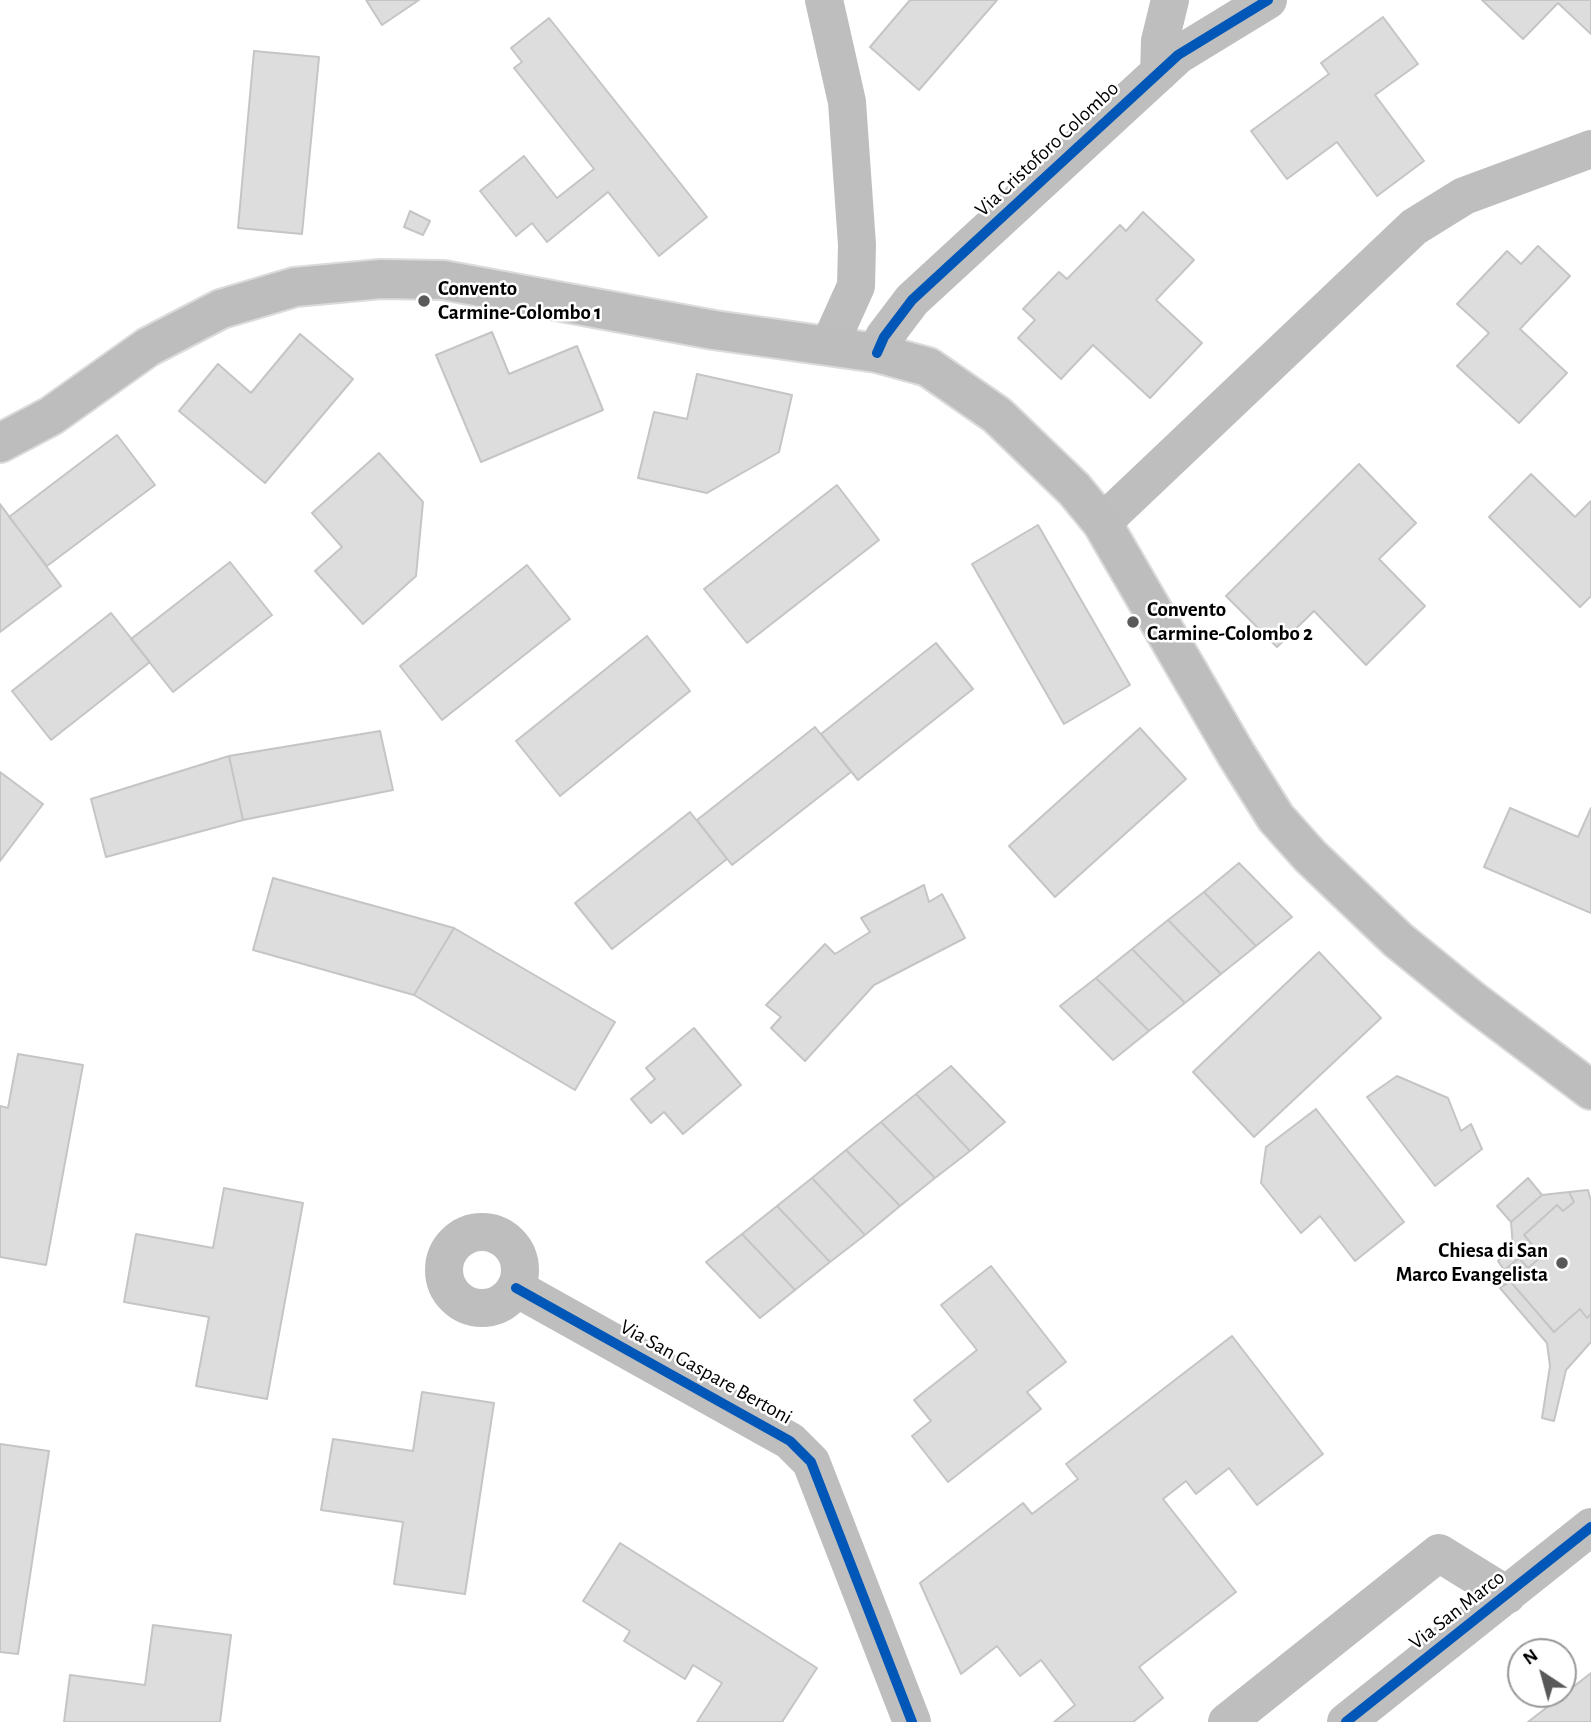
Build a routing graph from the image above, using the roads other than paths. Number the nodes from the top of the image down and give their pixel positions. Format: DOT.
graph roads {
  1 [pos="1170,0"];
  2 [pos="1268,0"];
  3 [pos="831,7"];
  4 [pos="1158,73"];
  5 [pos="1591,149"];
  6 [pos="856,286"];
  7 [pos="912,300"];
  8 [pos="829,346"];
  9 [pos="877,353"];
  10 [pos="0,443"];
  11 [pos="1102,523"];
  12 [pos="1591,1090"];
  13 [pos="516,1288"];
  14 [pos="1591,1527"];
  15 [pos="1507,1595"];
  16 [pos="912,1722"];
  17 [pos="1227,1722"];
  18 [pos="1346,1722"];
  1 -- 4 [label="street"];
  2 -- 4 [label="street, Via Cristoforo Colombo"];
  3 -- 6 [label="street"];
  4 -- 7 [label="street, Via Cristoforo Colombo"];
  5 -- 11 [label="street"];
  6 -- 7 [label="street"];
  6 -- 8 [label="street"];
  7 -- 9 [label="street, Via Cristoforo Colombo"];
  8 -- 9 [label="main road"];
  8 -- 10 [label="main road"];
  9 -- 11 [label="main road"];
  11 -- 12 [label="main road"];
  13 -- 16 [label="street, Via San Gaspare Bertoni"];
  14 -- 15 [label="street, Via San Marco"];
  15 -- 17 [label="street"];
  15 -- 18 [label="street, Via San Marco"];
}
